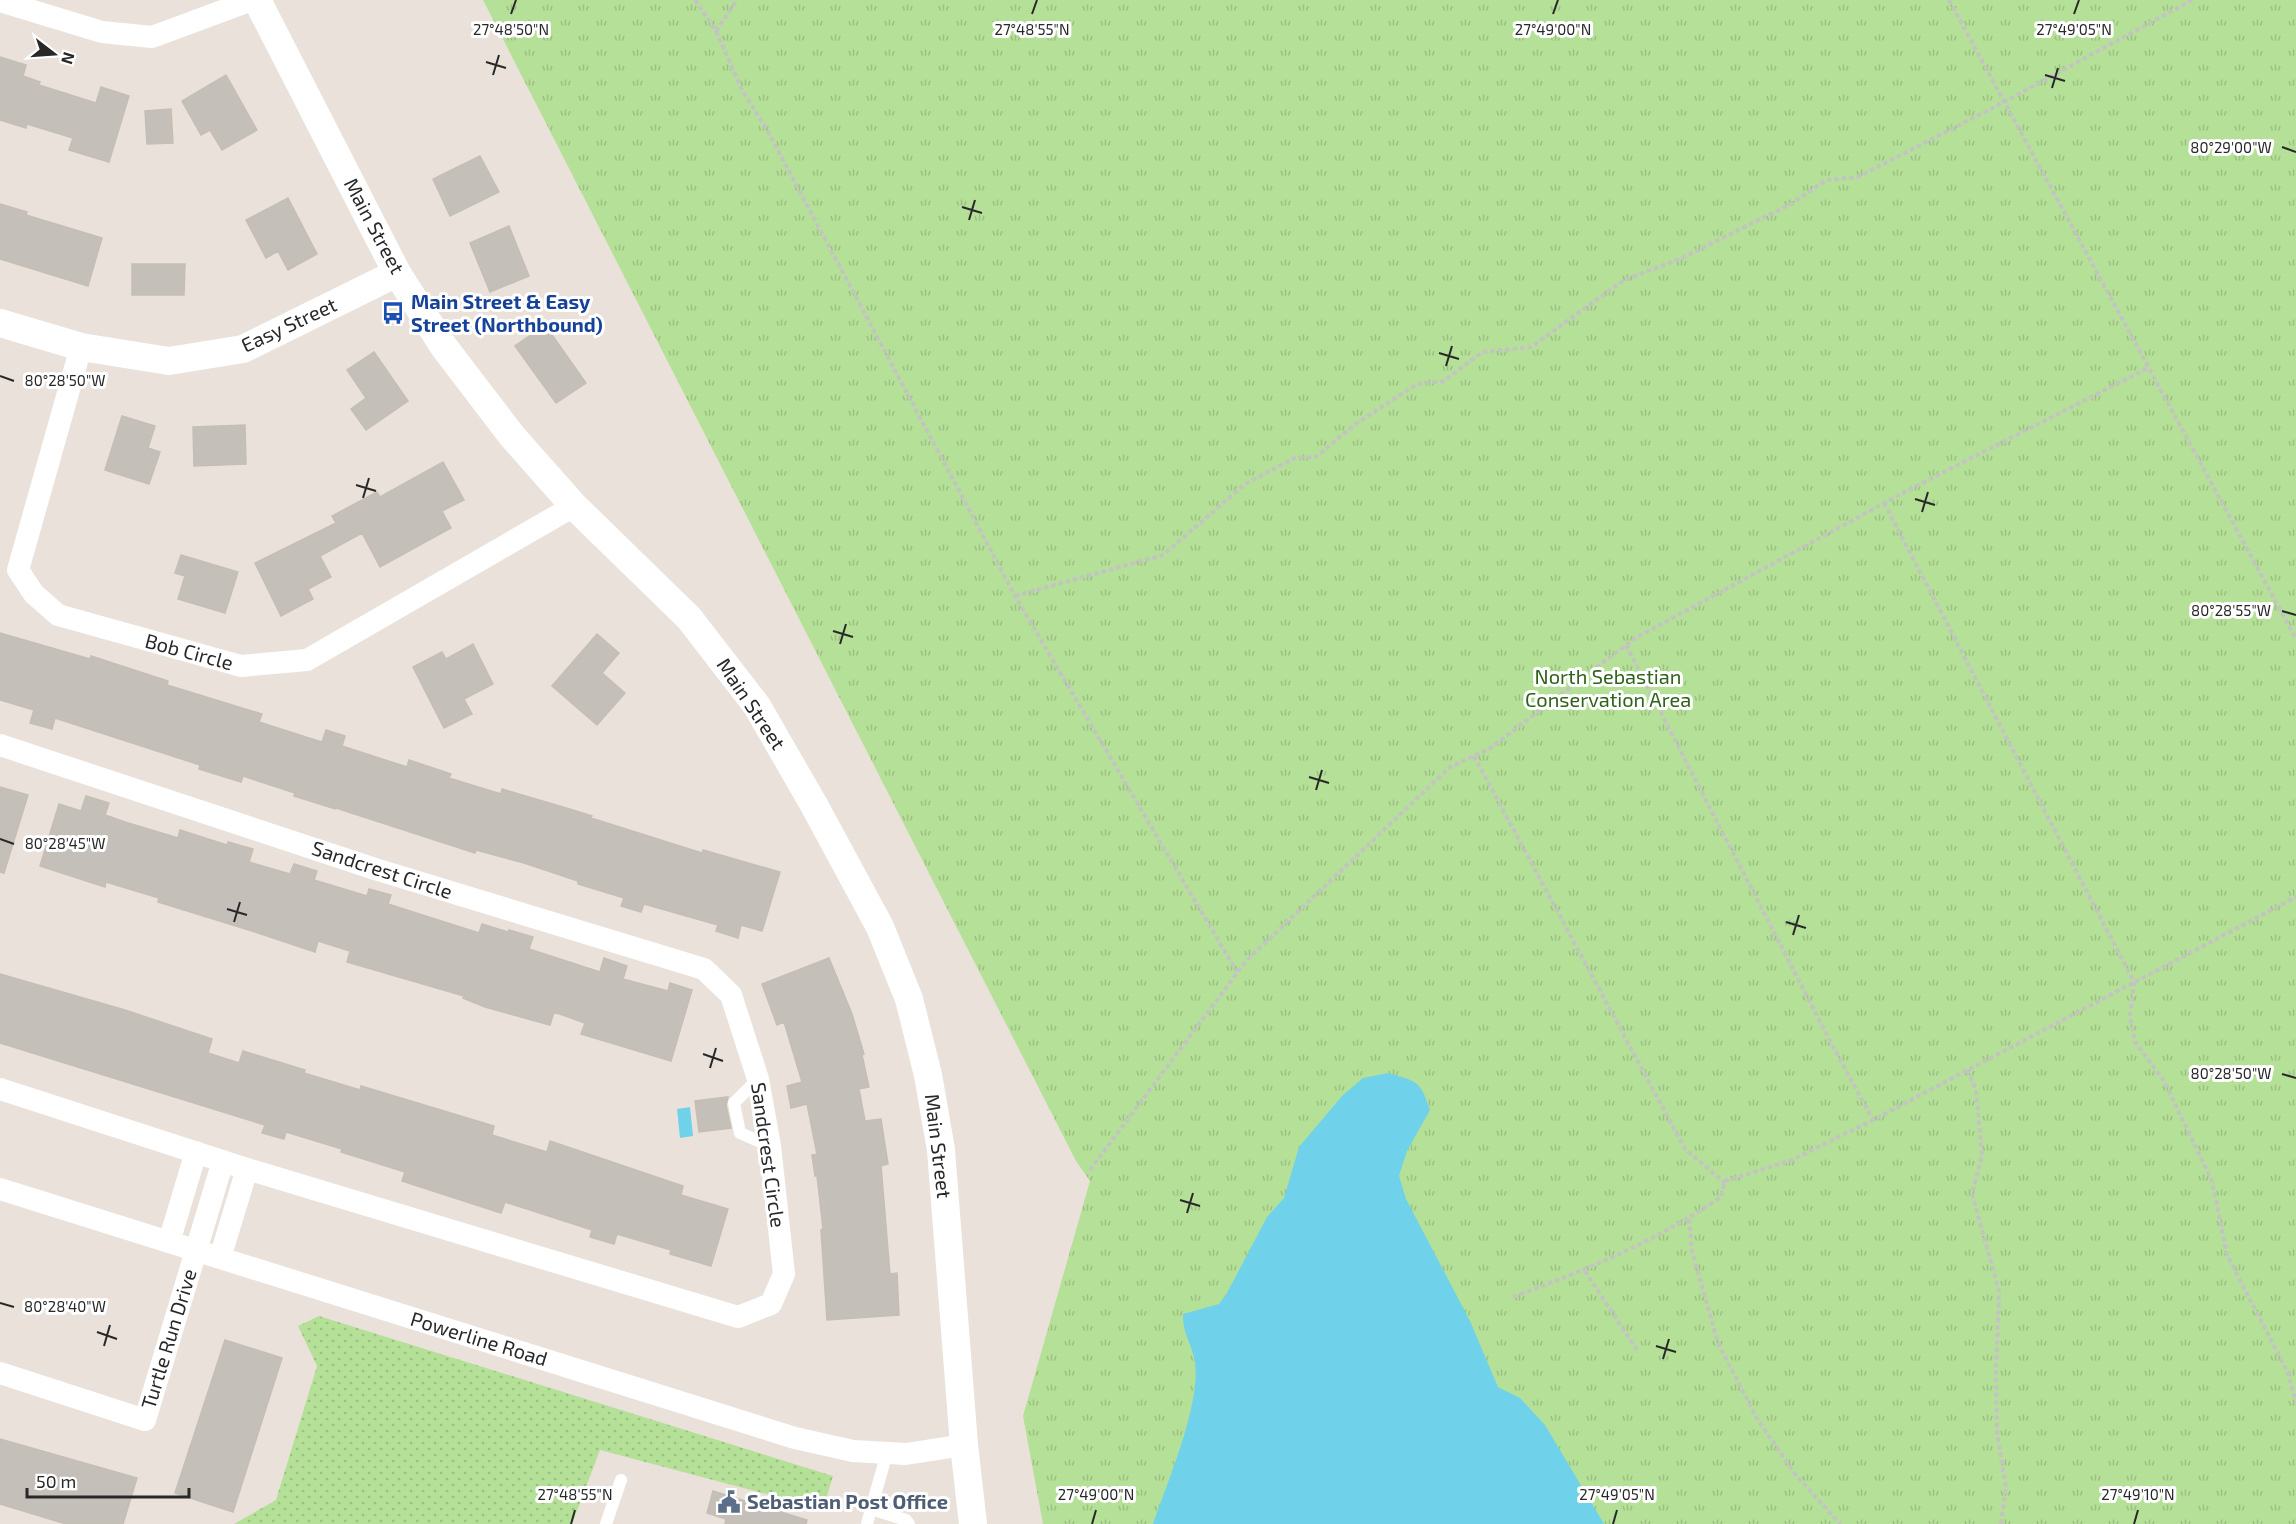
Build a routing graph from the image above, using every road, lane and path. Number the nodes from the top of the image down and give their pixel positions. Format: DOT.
graph roads {
  1 [pos="252,0"];
  2 [pos="257,0"];
  3 [pos="695,0"];
  4 [pos="737,0"];
  5 [pos="1949,0"];
  6 [pos="2192,0"];
  7 [pos="0,1"];
  8 [pos="716,32"];
  9 [pos="2004,102"];
  10 [pos="397,273"];
  11 [pos="0,323"];
  12 [pos="81,347"];
  13 [pos="2148,368"];
  14 [pos="1884,503"];
  15 [pos="574,506"];
  16 [pos="1015,596"];
  17 [pos="2296,639"];
  18 [pos="1626,645"];
  19 [pos="0,745"];
  20 [pos="1474,756"];
  21 [pos="2296,897"];
  22 [pos="1237,972"];
  23 [pos="2134,982"];
  24 [pos="1967,1070"];
  25 [pos="0,1089"];
  26 [pos="1873,1120"];
  27 [pos="196,1152"];
  28 [pos="223,1161"];
  29 [pos="247,1169"];
  30 [pos="1090,1170"];
  31 [pos="1725,1183"];
  32 [pos="0,1189"];
  33 [pos="1689,1219"];
  34 [pos="169,1242"];
  35 [pos="195,1250"];
  36 [pos="220,1258"];
  37 [pos="1585,1271"];
  38 [pos="1512,1298"];
  39 [pos="1637,1350"];
  40 [pos="0,1373"];
  41 [pos="2296,1403"];
  42 [pos="964,1445"];
  43 [pos="887,1453"];
  44 [pos="621,1480"];
  45 [pos="871,1509"];
  46 [pos="606,1524"];
  47 [pos="867,1524"];
  48 [pos="909,1524"];
  49 [pos="973,1524"];
  50 [pos="1840,1524"];
  51 [pos="2001,1524"];
  1 -- 7 [label="street"];
  2 -- 10 [label="street, Main Street"];
  3 -- 8 [label="path"];
  4 -- 8 [label="path"];
  5 -- 9 [label="path"];
  6 -- 9 [label="path"];
  8 -- 16 [label="path"];
  9 -- 13 [label="path"];
  9 -- 16 [label="path"];
  10 -- 12 [label="street, Easy Street"];
  10 -- 15 [label="street, Main Street"];
  11 -- 12 [label="street, Easy Street"];
  12 -- 15 [label="street, Bob Circle"];
  13 -- 14 [label="path"];
  13 -- 17 [label="path"];
  14 -- 18 [label="path"];
  14 -- 23 [label="path"];
  15 -- 42 [label="street, Main Street"];
  16 -- 22 [label="path"];
  18 -- 20 [label="path"];
  18 -- 26 [label="path"];
  19 -- 29 [label="street, Sandcrest Circle"];
  20 -- 22 [label="path"];
  20 -- 31 [label="path"];
  21 -- 23 [label="path"];
  22 -- 30 [label="path"];
  23 -- 24 [label="path"];
  23 -- 41 [label="path"];
  24 -- 26 [label="path"];
  24 -- 51 [label="path"];
  25 -- 27 [label="street, Sandcrest Circle"];
  26 -- 31 [label="path"];
  27 -- 28 [label="street, Sandcrest Circle"];
  27 -- 34 [label="street"];
  28 -- 29 [label="street, Sandcrest Circle"];
  28 -- 35 [label="street"];
  29 -- 36 [label="street"];
  31 -- 33 [label="path"];
  32 -- 34 [label="street, Powerline Road"];
  33 -- 37 [label="path"];
  33 -- 50 [label="path"];
  34 -- 35 [label="street, Powerline Road"];
  35 -- 36 [label="street, Powerline Road"];
  35 -- 40 [label="street, Turtle Run Drive"];
  36 -- 43 [label="street, Powerline Road"];
  37 -- 38 [label="path"];
  37 -- 39 [label="path"];
  42 -- 43 [label="street, Powerline Road"];
  42 -- 49 [label="street, Main Street"];
  43 -- 45 [label="lane"];
  44 -- 46 [label="lane"];
  45 -- 47 [label="lane"];
  45 -- 48 [label="lane"];
}
